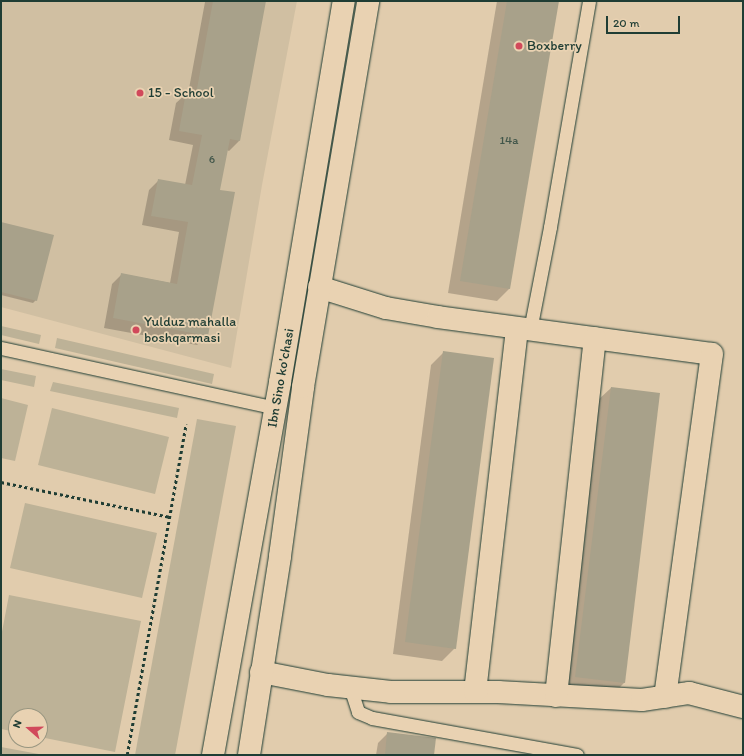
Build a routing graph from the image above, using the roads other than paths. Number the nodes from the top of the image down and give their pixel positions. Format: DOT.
graph roads {
  1 [pos="344,1"];
  2 [pos="368,1"];
  3 [pos="589,1"];
  4 [pos="320,287"];
  5 [pos="523,329"];
  6 [pos="595,338"];
  7 [pos="1,348"];
  8 [pos="276,408"];
  9 [pos="261,672"];
  10 [pos="350,687"];
  11 [pos="475,692"];
  12 [pos="556,696"];
  13 [pos="665,697"];
  14 [pos="743,707"];
  15 [pos="213,755"];
  16 [pos="249,755"];
  17 [pos="577,755"];
  1 -- 8 [label="street, Ibn Sino ko'chasi"];
  2 -- 4 [label="street, Ibn Sino ko'chasi"];
  3 -- 5 [label="lane"];
  4 -- 5 [label="street"];
  4 -- 9 [label="street, Ibn Sino ko'chasi"];
  5 -- 6 [label="street"];
  5 -- 11 [label="street"];
  6 -- 12 [label="street"];
  6 -- 13 [label="street"];
  7 -- 8 [label="lane"];
  8 -- 15 [label="street, Ibn Sino ko'chasi"];
  9 -- 10 [label="street"];
  9 -- 16 [label="street, Ibn Sino ko'chasi"];
  10 -- 11 [label="street"];
  10 -- 17 [label="lane"];
  11 -- 12 [label="street"];
  12 -- 13 [label="street"];
  13 -- 14 [label="street"];
}
